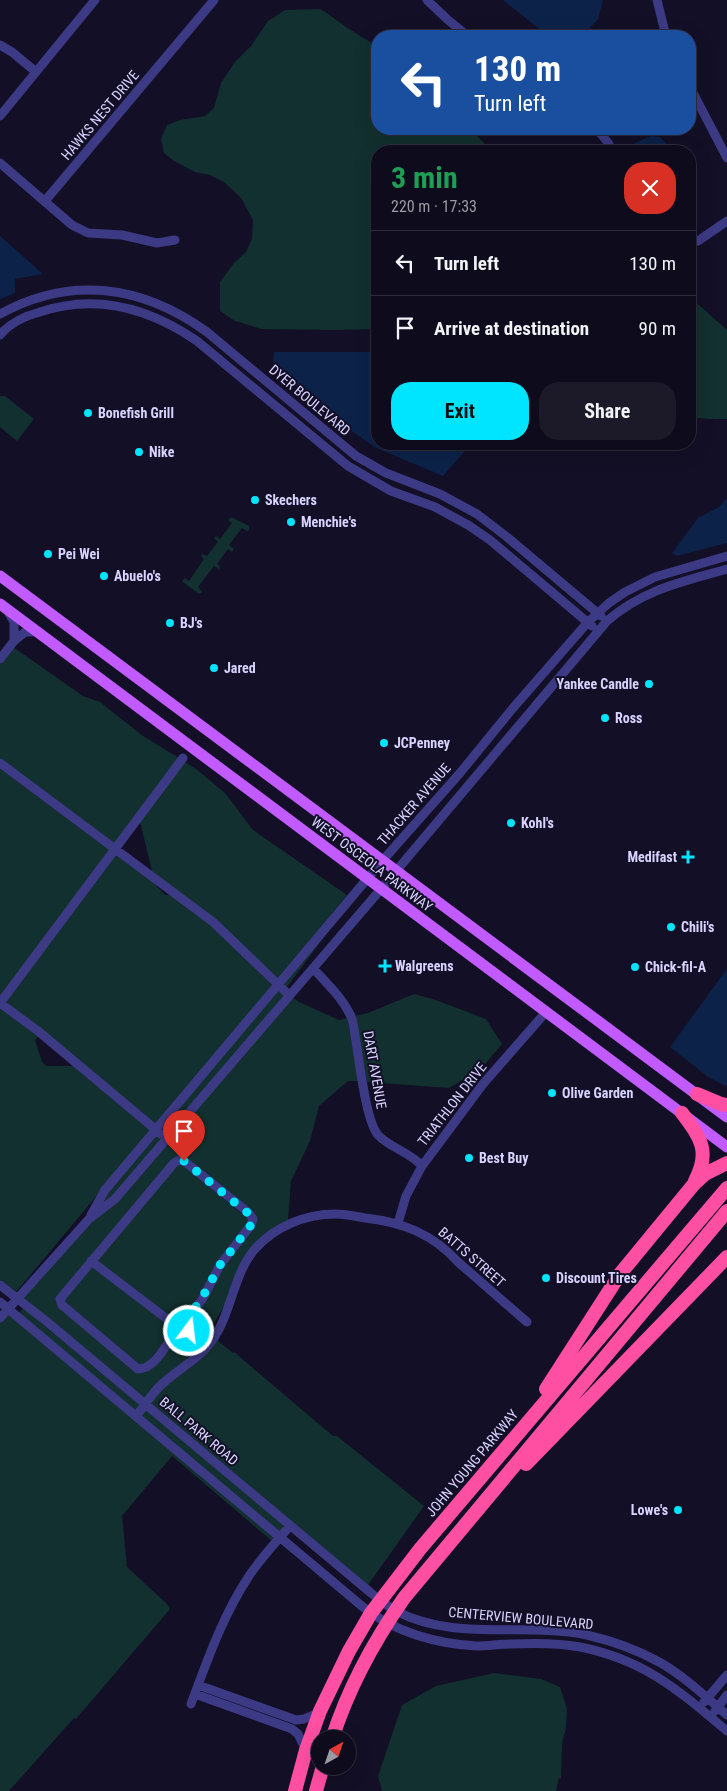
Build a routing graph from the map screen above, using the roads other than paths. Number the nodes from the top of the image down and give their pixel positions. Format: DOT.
graph roads {
  1 [pos="95,0"];
  2 [pos="214,0"];
  3 [pos="427,0"];
  4 [pos="657,0"];
  5 [pos="460,30"];
  6 [pos="664,30"];
  7 [pos="0,45"];
  8 [pos="36,72"];
  9 [pos="696,99"];
  10 [pos="0,116"];
  11 [pos="602,135"];
  12 [pos="609,144"];
  13 [pos="727,158"];
  14 [pos="0,163"];
  15 [pos="45,201"];
  16 [pos="727,221"];
  17 [pos="174,240"];
  18 [pos="698,241"];
  19 [pos="0,314"];
  20 [pos="0,335"];
  21 [pos="342,445"];
  22 [pos="332,455"];
  23 [pos="477,514"];
  24 [pos="468,525"];
  25 [pos="727,556"];
  26 [pos="692,566"];
  27 [pos="727,569"];
  28 [pos="0,576"];
  29 [pos="695,578"];
  30 [pos="3,606"];
  31 [pos="598,613"];
  32 [pos="607,621"];
  33 [pos="588,622"];
  34 [pos="598,631"];
  35 [pos="37,632"];
  36 [pos="14,641"];
  37 [pos="0,659"];
  38 [pos="520,700"];
  39 [pos="513,708"];
  40 [pos="532,709"];
  41 [pos="525,717"];
  42 [pos="183,758"];
  43 [pos="0,763"];
  44 [pos="116,849"];
  45 [pos="383,860"];
  46 [pos="396,870"];
  47 [pos="368,879"];
  48 [pos="381,889"];
  49 [pos="313,968"];
  50 [pos="278,986"];
  51 [pos="289,995"];
  52 [pos="0,1003"];
  53 [pos="546,1012"];
  54 [pos="223,1051"];
  55 [pos="233,1060"];
  56 [pos="698,1094"];
  57 [pos="727,1105"];
  58 [pos="682,1113"];
  59 [pos="727,1117"];
  60 [pos="157,1131"];
  61 [pos="166,1138"];
  62 [pos="727,1147"];
  63 [pos="727,1163"];
  64 [pos="422,1166"];
  65 [pos="694,1184"];
  66 [pos="727,1188"];
  67 [pos="727,1211"];
  68 [pos="89,1219"];
  69 [pos="398,1223"];
  70 [pos="727,1257"];
  71 [pos="91,1261"];
  72 [pos="0,1285"];
  73 [pos="16,1298"];
  74 [pos="0,1302"];
  75 [pos="8,1308"];
  76 [pos="0,1318"];
  77 [pos="186,1321"];
  78 [pos="171,1322"];
  79 [pos="527,1322"];
  80 [pos="187,1334"];
  81 [pos="172,1337"];
  82 [pos="206,1345"];
  83 [pos="146,1404"];
  84 [pos="136,1416"];
  85 [pos="519,1432"];
  86 [pos="290,1526"];
  87 [pos="458,1532"];
  88 [pos="280,1537"];
  89 [pos="380,1600"];
  90 [pos="396,1611"];
  91 [pos="371,1613"];
  92 [pos="388,1623"];
  93 [pos="546,1631"];
  94 [pos="555,1645"];
  95 [pos="727,1675"];
  96 [pos="196,1689"];
  97 [pos="727,1696"];
  98 [pos="708,1699"];
  99 [pos="191,1704"];
  100 [pos="718,1707"];
  101 [pos="700,1708"];
  102 [pos="320,1711"];
  103 [pos="727,1715"];
  104 [pos="274,1717"];
  105 [pos="710,1717"];
  106 [pos="335,1730"];
  107 [pos="727,1731"];
  108 [pos="306,1750"];
  109 [pos="320,1775"];
  110 [pos="295,1791"];
  111 [pos="316,1791"];
  1 -- 8 [label="street"];
  2 -- 15 [label="street, HAWKS NEST DRIVE"];
  3 -- 5 [label="street"];
  4 -- 6 [label="street"];
  7 -- 8 [label="street"];
  8 -- 10 [label="street"];
  9 -- 13 [label="street"];
  11 -- 12 [label="street"];
  14 -- 15 [label="street"];
  15 -- 17 [label="street"];
  16 -- 18 [label="street"];
  19 -- 21 [label="street, DYER BOULEVARD"];
  20 -- 22 [label="street, DYER BOULEVARD"];
  21 -- 22 [label="street"];
  21 -- 23 [label="street, DYER BOULEVARD"];
  22 -- 24 [label="street, DYER BOULEVARD"];
  23 -- 24 [label="street"];
  23 -- 31 [label="street, DYER BOULEVARD"];
  24 -- 33 [label="street, DYER BOULEVARD"];
  25 -- 26 [label="street, THACKER AVENUE"];
  26 -- 29 [label="street"];
  26 -- 31 [label="street, THACKER AVENUE"];
  27 -- 29 [label="street, THACKER AVENUE"];
  28 -- 45 [label="main road, WEST OSCEOLA PARKWAY"];
  29 -- 32 [label="street, THACKER AVENUE"];
  30 -- 35 [label="main road, WEST OSCEOLA PARKWAY"];
  30 -- 36 [label="street"];
  31 -- 32 [label="street, DYER BOULEVARD"];
  31 -- 33 [label="street, THACKER AVENUE"];
  32 -- 34 [label="street, THACKER AVENUE"];
  33 -- 34 [label="street, DYER BOULEVARD"];
  33 -- 38 [label="street, THACKER AVENUE"];
  34 -- 40 [label="street, THACKER AVENUE"];
  35 -- 36 [label="street"];
  35 -- 47 [label="main road, WEST OSCEOLA PARKWAY"];
  36 -- 37 [label="street"];
  38 -- 39 [label="street, THACKER AVENUE"];
  38 -- 40 [label="street"];
  39 -- 41 [label="street"];
  39 -- 45 [label="street, THACKER AVENUE"];
  40 -- 41 [label="street, THACKER AVENUE"];
  41 -- 46 [label="street, THACKER AVENUE"];
  42 -- 44 [label="street"];
  43 -- 44 [label="street"];
  44 -- 50 [label="street"];
  44 -- 52 [label="street"];
  45 -- 46 [label="main road, WEST OSCEOLA PARKWAY"];
  45 -- 47 [label="street, THACKER AVENUE"];
  46 -- 48 [label="street, THACKER AVENUE"];
  46 -- 56 [label="main road, WEST OSCEOLA PARKWAY"];
  47 -- 48 [label="main road, WEST OSCEOLA PARKWAY"];
  47 -- 50 [label="street, THACKER AVENUE"];
  48 -- 49 [label="street, THACKER AVENUE"];
  48 -- 53 [label="main road, WEST OSCEOLA PARKWAY"];
  49 -- 51 [label="street, THACKER AVENUE"];
  49 -- 64 [label="street, DART AVENUE"];
  50 -- 51 [label="street"];
  50 -- 54 [label="street, THACKER AVENUE"];
  51 -- 55 [label="street, THACKER AVENUE"];
  52 -- 60 [label="street"];
  53 -- 58 [label="main road, WEST OSCEOLA PARKWAY"];
  53 -- 64 [label="street, TRIATHLON DRIVE"];
  54 -- 55 [label="street"];
  54 -- 60 [label="street, THACKER AVENUE"];
  55 -- 61 [label="street, THACKER AVENUE"];
  56 -- 57 [label="highway"];
  56 -- 59 [label="main road, WEST OSCEOLA PARKWAY"];
  58 -- 62 [label="main road, WEST OSCEOLA PARKWAY"];
  58 -- 65 [label="highway"];
  60 -- 61 [label="street"];
  60 -- 68 [label="street, THACKER AVENUE"];
  61 -- 68 [label="street, THACKER AVENUE"];
  63 -- 65 [label="highway"];
  64 -- 69 [label="street, TRIATHLON DRIVE"];
  65 -- 85 [label="highway"];
  66 -- 85 [label="highway, JOHN YOUNG PARKWAY"];
  67 -- 87 [label="highway"];
  68 -- 73 [label="street, THACKER AVENUE"];
  69 -- 79 [label="street, BATTS STREET"];
  69 -- 82 [label="street, BATTS STREET"];
  70 -- 87 [label="highway"];
  71 -- 77 [label="street"];
  71 -- 78 [label="street"];
  71 -- 81 [label="street"];
  72 -- 73 [label="street, BALL PARK ROAD"];
  73 -- 75 [label="street, THACKER AVENUE"];
  73 -- 83 [label="street, BALL PARK ROAD"];
  74 -- 75 [label="street"];
  75 -- 76 [label="street, THACKER AVENUE"];
  75 -- 84 [label="street"];
  77 -- 78 [label="street"];
  77 -- 80 [label="street"];
  78 -- 81 [label="street"];
  80 -- 81 [label="street"];
  80 -- 82 [label="street"];
  82 -- 83 [label="street, BATTS STREET"];
  83 -- 84 [label="street, BATTS STREET"];
  83 -- 86 [label="street, BALL PARK ROAD"];
  84 -- 88 [label="street"];
  85 -- 89 [label="highway, JOHN YOUNG PARKWAY"];
  86 -- 88 [label="street"];
  86 -- 89 [label="street, BALL PARK ROAD"];
  87 -- 90 [label="highway"];
  88 -- 91 [label="street"];
  88 -- 96 [label="street"];
  89 -- 90 [label="street, CENTERVIEW BOULEVARD"];
  89 -- 91 [label="highway, JOHN YOUNG PARKWAY"];
  90 -- 92 [label="highway"];
  90 -- 93 [label="street, CENTERVIEW BOULEVARD"];
  91 -- 92 [label="street, CENTERVIEW BOULEVARD"];
  91 -- 102 [label="highway, JOHN YOUNG PARKWAY"];
  92 -- 94 [label="street, CENTERVIEW BOULEVARD"];
  92 -- 106 [label="highway"];
  93 -- 94 [label="street"];
  93 -- 98 [label="street, CENTERVIEW BOULEVARD"];
  94 -- 101 [label="street, CENTERVIEW BOULEVARD"];
  95 -- 98 [label="street"];
  96 -- 99 [label="street"];
  96 -- 104 [label="street"];
  97 -- 100 [label="street"];
  98 -- 100 [label="street, CENTERVIEW BOULEVARD"];
  98 -- 101 [label="street"];
  100 -- 103 [label="street"];
  100 -- 105 [label="street"];
  101 -- 105 [label="street, CENTERVIEW BOULEVARD"];
  102 -- 104 [label="street"];
  102 -- 108 [label="highway, JOHN YOUNG PARKWAY"];
  104 -- 108 [label="street"];
  105 -- 107 [label="street, CENTERVIEW BOULEVARD"];
  108 -- 110 [label="highway, JOHN YOUNG PARKWAY"];
  109 -- 111 [label="highway"];
}
